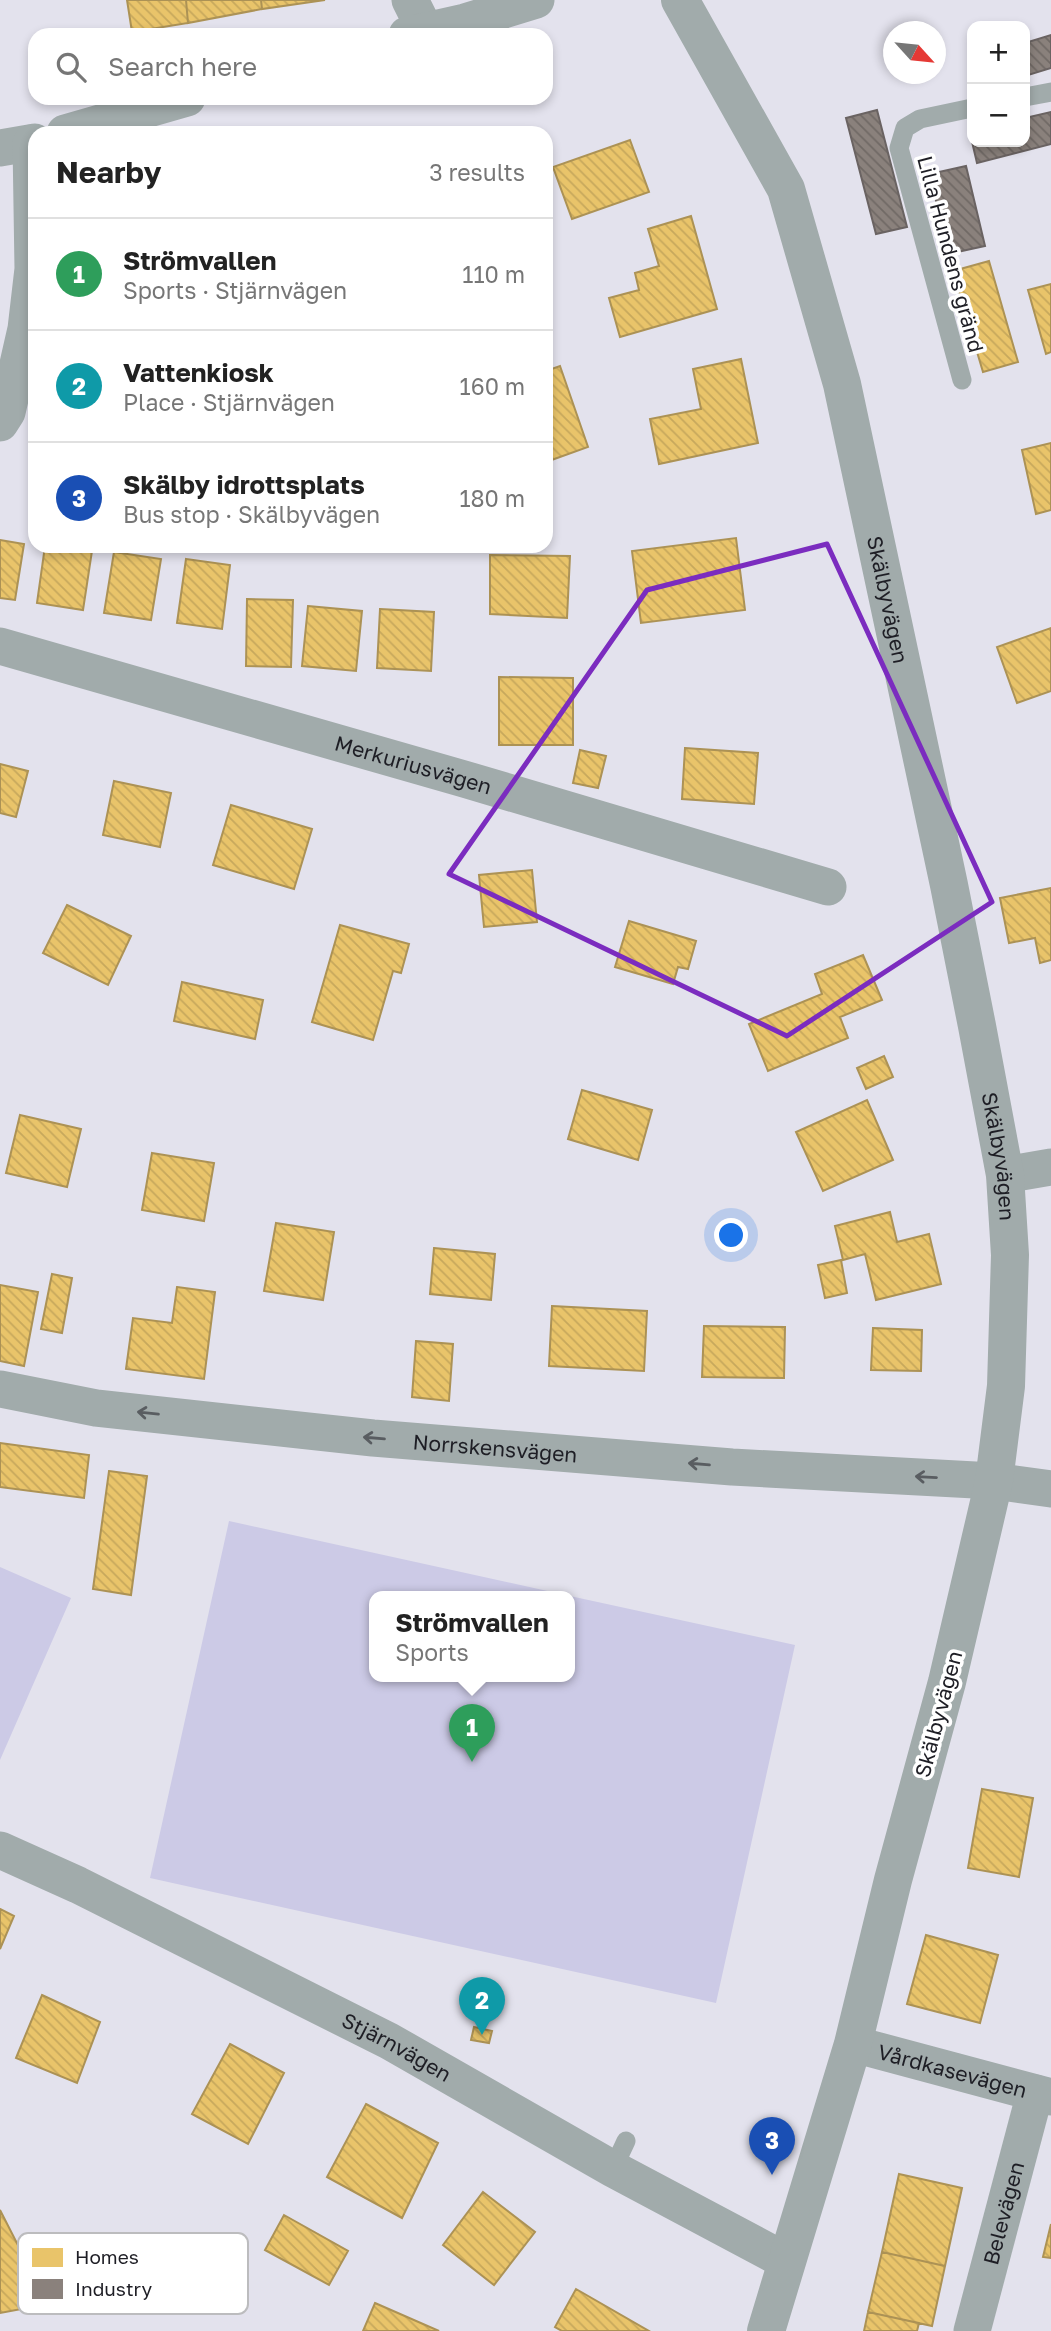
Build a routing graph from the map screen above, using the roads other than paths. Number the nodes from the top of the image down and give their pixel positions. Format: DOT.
graph roads {
  1 [pos="536,0"];
  2 [pos="680,0"];
  3 [pos="414,22"];
  4 [pos="1051,92"];
  5 [pos="1030,96"];
  6 [pos="162,105"];
  7 [pos="967,109"];
  8 [pos="87,126"];
  9 [pos="28,336"];
  10 [pos="962,380"];
  11 [pos="0,423"];
  12 [pos="0,646"];
  13 [pos="828,887"];
  14 [pos="1051,1167"];
  15 [pos="1004,1175"];
  16 [pos="0,1389"];
  17 [pos="994,1480"];
  18 [pos="1051,1489"];
  19 [pos="0,1850"];
  20 [pos="853,2044"];
  21 [pos="1043,2095"];
  22 [pos="786,2261"];
  23 [pos="766,2331"];
  24 [pos="972,2331"];
  1 -- 3 [label="street"];
  2 -- 15 [label="street, Skälbyvägen"];
  4 -- 5 [label="lane"];
  6 -- 8 [label="street"];
  7 -- 10 [label="lane, Lilla Hundens gränd"];
  9 -- 11 [label="street"];
  12 -- 13 [label="street, Merkuriusvägen"];
  14 -- 15 [label="street"];
  15 -- 17 [label="street, Skälbyvägen"];
  17 -- 16 [label="street, Norrskensvägen, one-way"];
  17 -- 18 [label="street, Norrskensvägen"];
  17 -- 20 [label="street, Skälbyvägen"];
  19 -- 22 [label="street, Stjärnvägen"];
  20 -- 21 [label="street, Vårdkasevägen"];
  20 -- 22 [label="street, Skälbyvägen"];
  21 -- 24 [label="street, Belevägen"];
  22 -- 23 [label="street, Skälbyvägen"];
}
